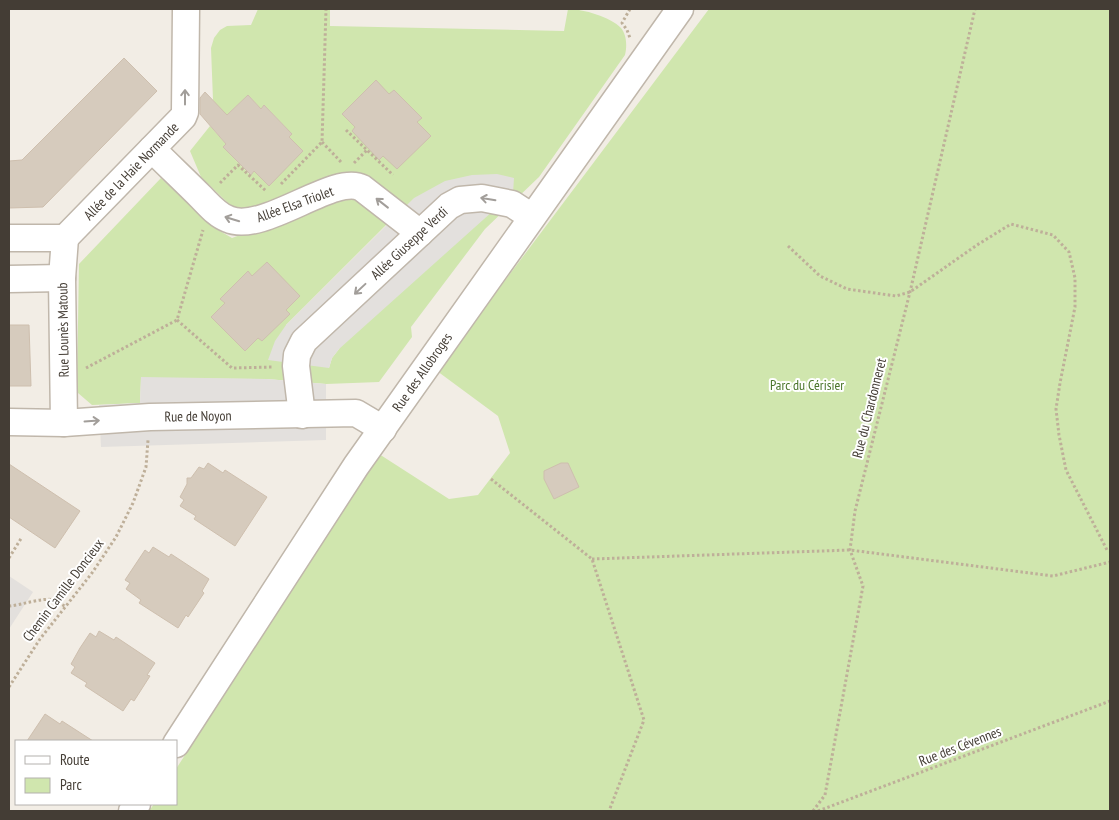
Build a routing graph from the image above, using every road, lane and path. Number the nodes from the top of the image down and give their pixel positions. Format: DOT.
graph roads {
  1 [pos="186,9"];
  2 [pos="326,9"];
  3 [pos="680,9"];
  4 [pos="975,9"];
  5 [pos="346,130"];
  6 [pos="322,142"];
  7 [pos="152,149"];
  8 [pos="367,150"];
  9 [pos="393,175"];
  10 [pos="277,202"];
  11 [pos="208,205"];
  12 [pos="532,217"];
  13 [pos="420,233"];
  14 [pos="9,238"];
  15 [pos="65,238"];
  16 [pos="788,246"];
  17 [pos="62,278"];
  18 [pos="9,279"];
  19 [pos="910,292"];
  20 [pos="177,320"];
  21 [pos="296,366"];
  22 [pos="63,380"];
  23 [pos="302,415"];
  24 [pos="150,417"];
  25 [pos="9,422"];
  26 [pos="64,423"];
  27 [pos="383,429"];
  28 [pos="491,479"];
  29 [pos="22,537"];
  30 [pos="850,550"];
  31 [pos="1110,550"];
  32 [pos="9,558"];
  33 [pos="592,559"];
  34 [pos="1110,562"];
  35 [pos="9,606"];
  36 [pos="65,606"];
  37 [pos="9,687"];
  38 [pos="1110,701"];
  39 [pos="178,741"];
  40 [pos="609,811"];
  41 [pos="813,811"];
  42 [pos="818,811"];
  7 -- 1 [label="street, Allée de la Haie Normande, one-way"];
  2 -- 6 [label="path"];
  3 -- 12 [label="street, Rue des Allobroges"];
  4 -- 19 [label="path, Rue du Chardonneret"];
  5 -- 8 [label="path"];
  6 -- 8 [label="path"];
  6 -- 10 [label="path"];
  7 -- 11 [label="street, Allée Elsa Triolet"];
  7 -- 15 [label="street, Allée de la Haie Normande"];
  8 -- 9 [label="path"];
  10 -- 11 [label="street, Allée Elsa Triolet, one-way"];
  10 -- 11 [label="path"];
  13 -- 10 [label="street, Allée Elsa Triolet, one-way"];
  11 -- 20 [label="path"];
  12 -- 13 [label="street, Allée Giuseppe Verdi, one-way"];
  12 -- 27 [label="street, Rue des Allobroges"];
  13 -- 21 [label="street, Allée Giuseppe Verdi, one-way"];
  14 -- 15 [label="street"];
  15 -- 17 [label="street, Rue Lounès Matoub"];
  16 -- 19 [label="path"];
  17 -- 18 [label="street"];
  17 -- 22 [label="street, Rue Lounès Matoub"];
  19 -- 30 [label="path, Rue du Chardonneret"];
  19 -- 31 [label="path"];
  20 -- 21 [label="path"];
  20 -- 22 [label="path"];
  21 -- 23 [label="street"];
  22 -- 26 [label="street, Rue Lounès Matoub"];
  23 -- 24 [label="street, Rue de Noyon"];
  23 -- 27 [label="street, Rue de Noyon"];
  26 -- 24 [label="street, Rue de Noyon, one-way"];
  24 -- 36 [label="path, Chemin Camille Doncieux"];
  25 -- 26 [label="street, Rue de Noyon"];
  27 -- 39 [label="street, Rue des Allobroges"];
  28 -- 33 [label="path"];
  29 -- 32 [label="path"];
  30 -- 33 [label="path"];
  30 -- 34 [label="path"];
  30 -- 41 [label="path, Rue du Chardonneret"];
  33 -- 40 [label="path"];
  35 -- 36 [label="path"];
  36 -- 37 [label="path, Chemin Camille Doncieux"];
  38 -- 42 [label="path, Rue des Cévennes"];
}
